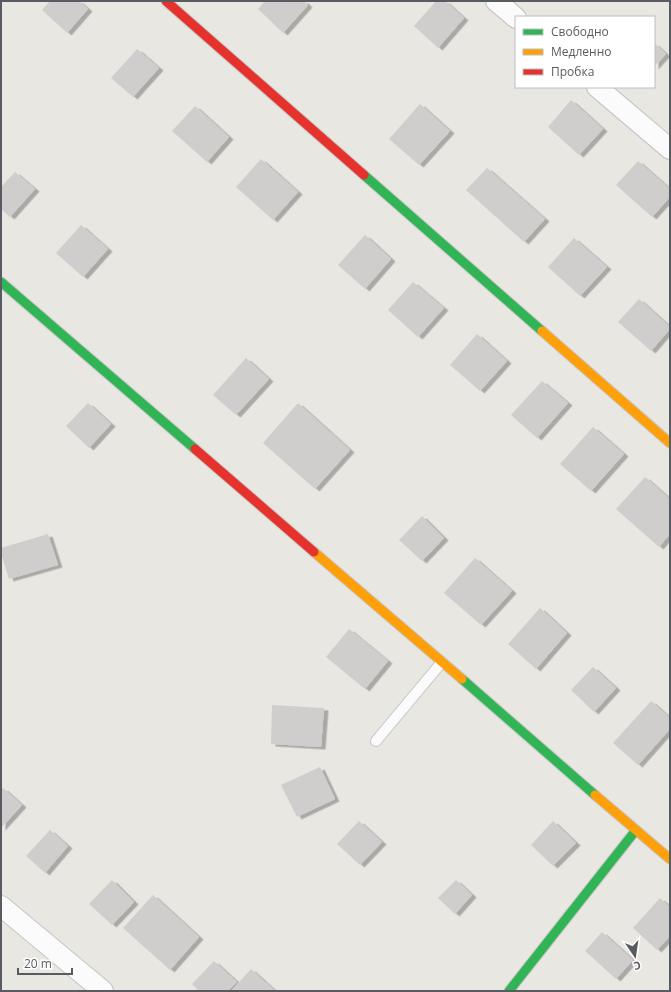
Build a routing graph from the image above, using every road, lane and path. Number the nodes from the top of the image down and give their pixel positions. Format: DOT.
graph roads {
  1 [pos="166,1"];
  2 [pos="496,1"];
  3 [pos="515,17"];
  4 [pos="598,88"];
  5 [pos="670,149"];
  6 [pos="1,282"];
  7 [pos="670,443"];
  8 [pos="442,662"];
  9 [pos="376,742"];
  10 [pos="636,830"];
  11 [pos="670,859"];
  12 [pos="1,906"];
  13 [pos="103,991"];
  14 [pos="509,991"];
  1 -- 7 [label="street"];
  2 -- 3 [label="street"];
  4 -- 5 [label="street"];
  6 -- 8 [label="street"];
  8 -- 9 [label="lane"];
  8 -- 10 [label="street"];
  10 -- 11 [label="street"];
  10 -- 14 [label="street"];
  12 -- 13 [label="street"];
}
